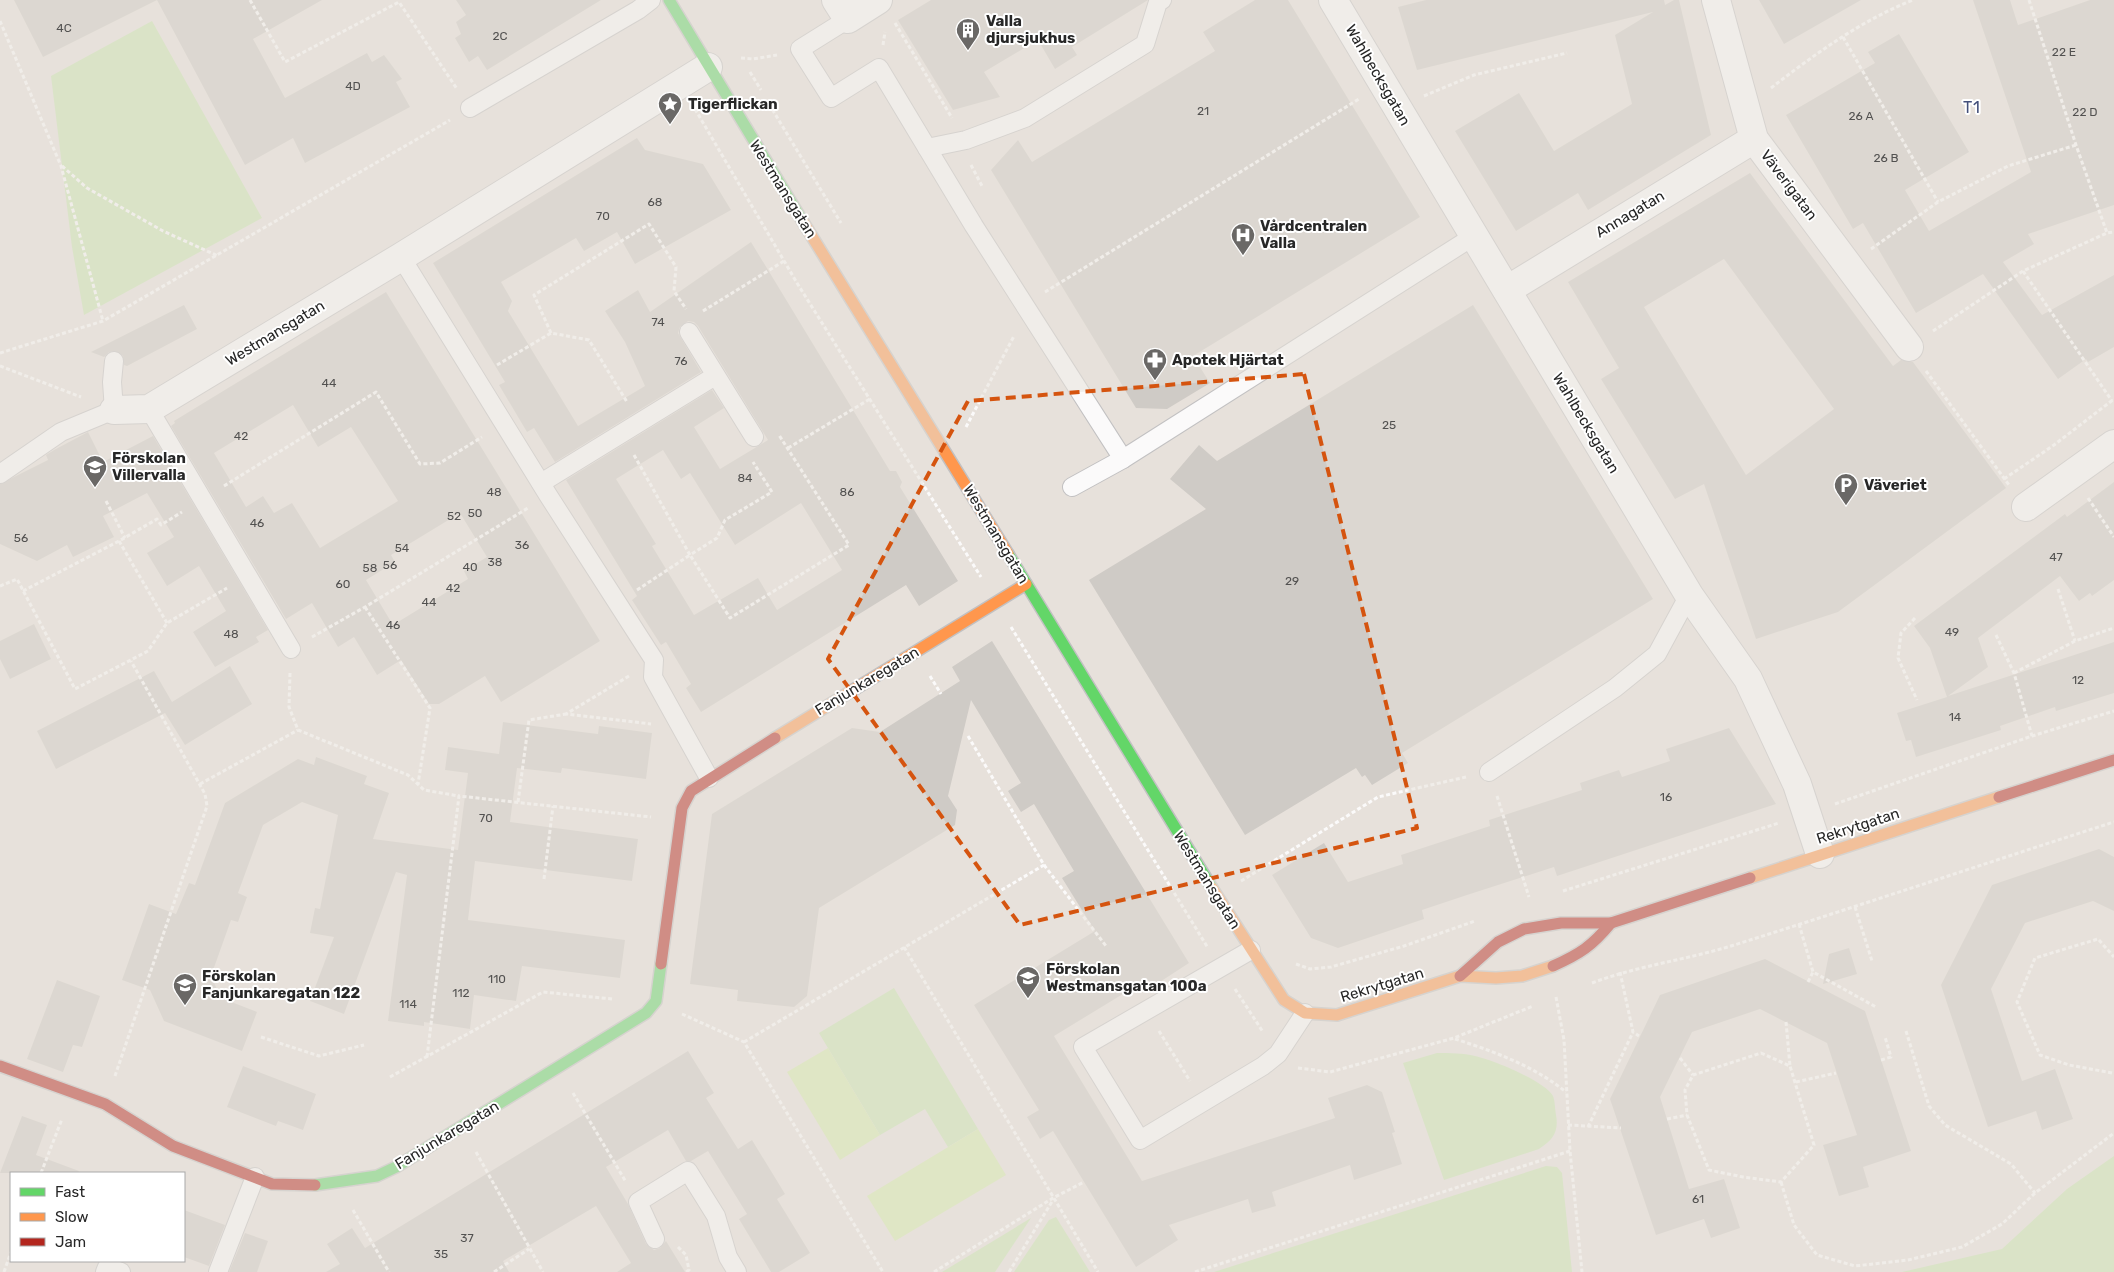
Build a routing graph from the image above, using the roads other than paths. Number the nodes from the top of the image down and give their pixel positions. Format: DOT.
graph roads {
  1 [pos="651,0"];
  2 [pos="669,0"];
  3 [pos="1162,0"];
  4 [pos="1333,0"];
  5 [pos="1716,0"];
  6 [pos="842,9"];
  7 [pos="886,10"];
  8 [pos="708,67"];
  9 [pos="470,108"];
  10 [pos="1754,138"];
  11 [pos="927,148"];
  12 [pos="1474,236"];
  13 [pos="401,257"];
  14 [pos="1506,290"];
  15 [pos="690,325"];
  16 [pos="1909,347"];
  17 [pos="114,361"];
  18 [pos="715,376"];
  19 [pos="149,409"];
  20 [pos="114,410"];
  21 [pos="754,437"];
  22 [pos="2114,444"];
  23 [pos="1123,459"];
  24 [pos="0,474"];
  25 [pos="1072,487"];
  26 [pos="544,489"];
  27 [pos="2026,507"];
  28 [pos="1026,584"];
  29 [pos="1689,595"];
  30 [pos="291,649"];
  31 [pos="2114,760"];
  32 [pos="1489,772"];
  33 [pos="709,778"];
  34 [pos="1820,854"];
  35 [pos="1611,923"];
  36 [pos="1251,950"];
  37 [pos="1460,976"];
  38 [pos="1305,1014"];
  39 [pos="0,1066"];
  40 [pos="255,1177"];
  41 [pos="655,1239"];
  42 [pos="106,1272"];
  43 [pos="121,1272"];
  44 [pos="218,1272"];
  45 [pos="737,1272"];
  1 -- 9 [label="lane"];
  2 -- 8 [label="street, Westmansgatan"];
  3 -- 11 [label="lane"];
  4 -- 12 [label="street, Wahlbecksgatan"];
  5 -- 10 [label="street, Väverigatan"];
  6 -- 7 [label="street"];
  6 -- 11 [label="lane"];
  8 -- 13 [label="street, Westmansgatan"];
  8 -- 28 [label="street, Westmansgatan"];
  10 -- 14 [label="street, Annagatan"];
  10 -- 16 [label="street, Väverigatan"];
  11 -- 23 [label="lane"];
  12 -- 14 [label="street, Wahlbecksgatan"];
  12 -- 23 [label="lane"];
  13 -- 19 [label="street, Westmansgatan"];
  13 -- 26 [label="lane"];
  14 -- 29 [label="street, Wahlbecksgatan"];
  15 -- 18 [label="lane"];
  17 -- 20 [label="lane"];
  18 -- 21 [label="lane"];
  18 -- 26 [label="lane"];
  19 -- 20 [label="street, Westmansgatan"];
  19 -- 30 [label="lane"];
  20 -- 24 [label="lane"];
  22 -- 27 [label="street"];
  23 -- 25 [label="lane"];
  26 -- 33 [label="lane"];
  28 -- 33 [label="street, Fanjunkaregatan"];
  28 -- 36 [label="street, Westmansgatan"];
  29 -- 32 [label="lane"];
  29 -- 34 [label="street, Wahlbecksgatan"];
  31 -- 34 [label="street, Rekrytgatan"];
  33 -- 40 [label="street, Fanjunkaregatan"];
  34 -- 35 [label="street, Rekrytgatan"];
  35 -- 37 [label="street, Rekrytgatan"];
  35 -- 37 [label="street, Rekrytgatan"];
  36 -- 38 [label="street, Westmansgatan"];
  36 -- 38 [label="lane"];
  37 -- 38 [label="street, Rekrytgatan"];
  39 -- 40 [label="street, Fanjunkaregatan"];
  40 -- 44 [label="lane"];
  41 -- 45 [label="lane"];
  42 -- 43 [label="lane"];
}
